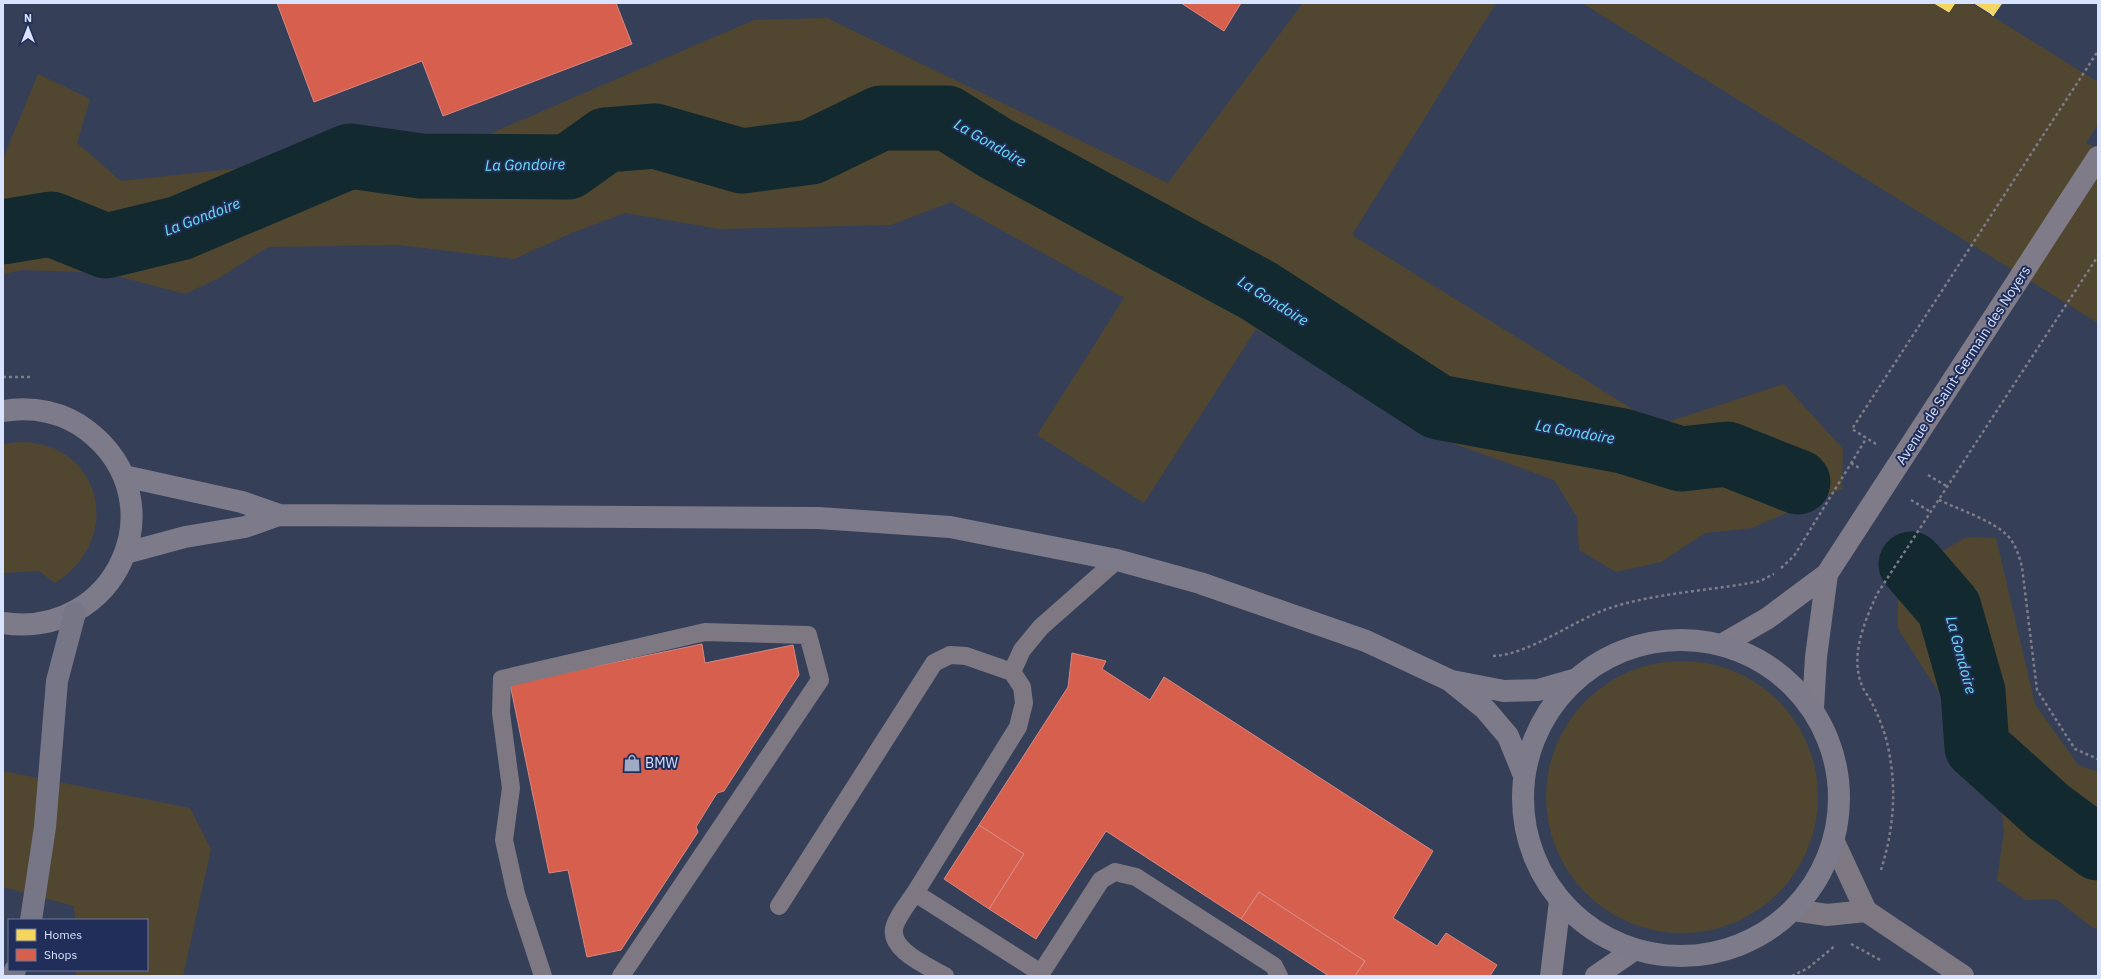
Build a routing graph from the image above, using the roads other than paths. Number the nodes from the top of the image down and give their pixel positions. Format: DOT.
graph roads {
  1 [pos="2098,157"];
  2 [pos="3,411"];
  3 [pos="124,476"];
  4 [pos="279,515"];
  5 [pos="126,553"];
  6 [pos="1117,560"];
  7 [pos="1827,574"];
  8 [pos="75,613"];
  9 [pos="3,623"];
  10 [pos="1723,644"];
  11 [pos="1012,672"];
  12 [pos="1449,680"];
  13 [pos="1573,680"];
  14 [pos="1813,708"];
  15 [pos="1523,773"];
  16 [pos="1834,842"];
  17 [pos="915,893"];
  18 [pos="1560,901"];
  19 [pos="779,906"];
  20 [pos="1794,910"];
  21 [pos="1866,911"];
  22 [pos="31,919"];
  23 [pos="1632,952"];
  24 [pos="1040,974"];
  25 [pos="543,976"];
  26 [pos="621,976"];
  27 [pos="945,976"];
  28 [pos="1279,976"];
  29 [pos="1551,976"];
  30 [pos="1596,976"];
  31 [pos="1963,976"];
  1 -- 7 [label="main road, Avenue de Saint-Germain des Noyers"];
  2 -- 3 [label="main road"];
  3 -- 4 [label="main road"];
  3 -- 5 [label="main road"];
  4 -- 5 [label="main road"];
  4 -- 6 [label="main road"];
  5 -- 8 [label="main road"];
  6 -- 11 [label="lane"];
  6 -- 12 [label="main road"];
  7 -- 10 [label="main road, Avenue de Saint-Germain des Noyers"];
  7 -- 14 [label="main road, Avenue de Saint-Germain des Noyers"];
  8 -- 9 [label="main road"];
  8 -- 22 [label="highway"];
  10 -- 13 [label="main road"];
  10 -- 14 [label="main road"];
  11 -- 17 [label="lane"];
  11 -- 19 [label="lane"];
  12 -- 13 [label="main road"];
  12 -- 15 [label="main road"];
  13 -- 15 [label="main road"];
  14 -- 16 [label="main road"];
  15 -- 18 [label="main road"];
  16 -- 20 [label="main road"];
  16 -- 21 [label="street"];
  17 -- 24 [label="lane"];
  17 -- 27 [label="lane"];
  18 -- 23 [label="main road"];
  18 -- 29 [label="main road"];
  20 -- 21 [label="street"];
  20 -- 23 [label="main road"];
  21 -- 31 [label="street"];
  23 -- 30 [label="main road"];
  24 -- 28 [label="lane"];
  25 -- 26 [label="lane"];
}
